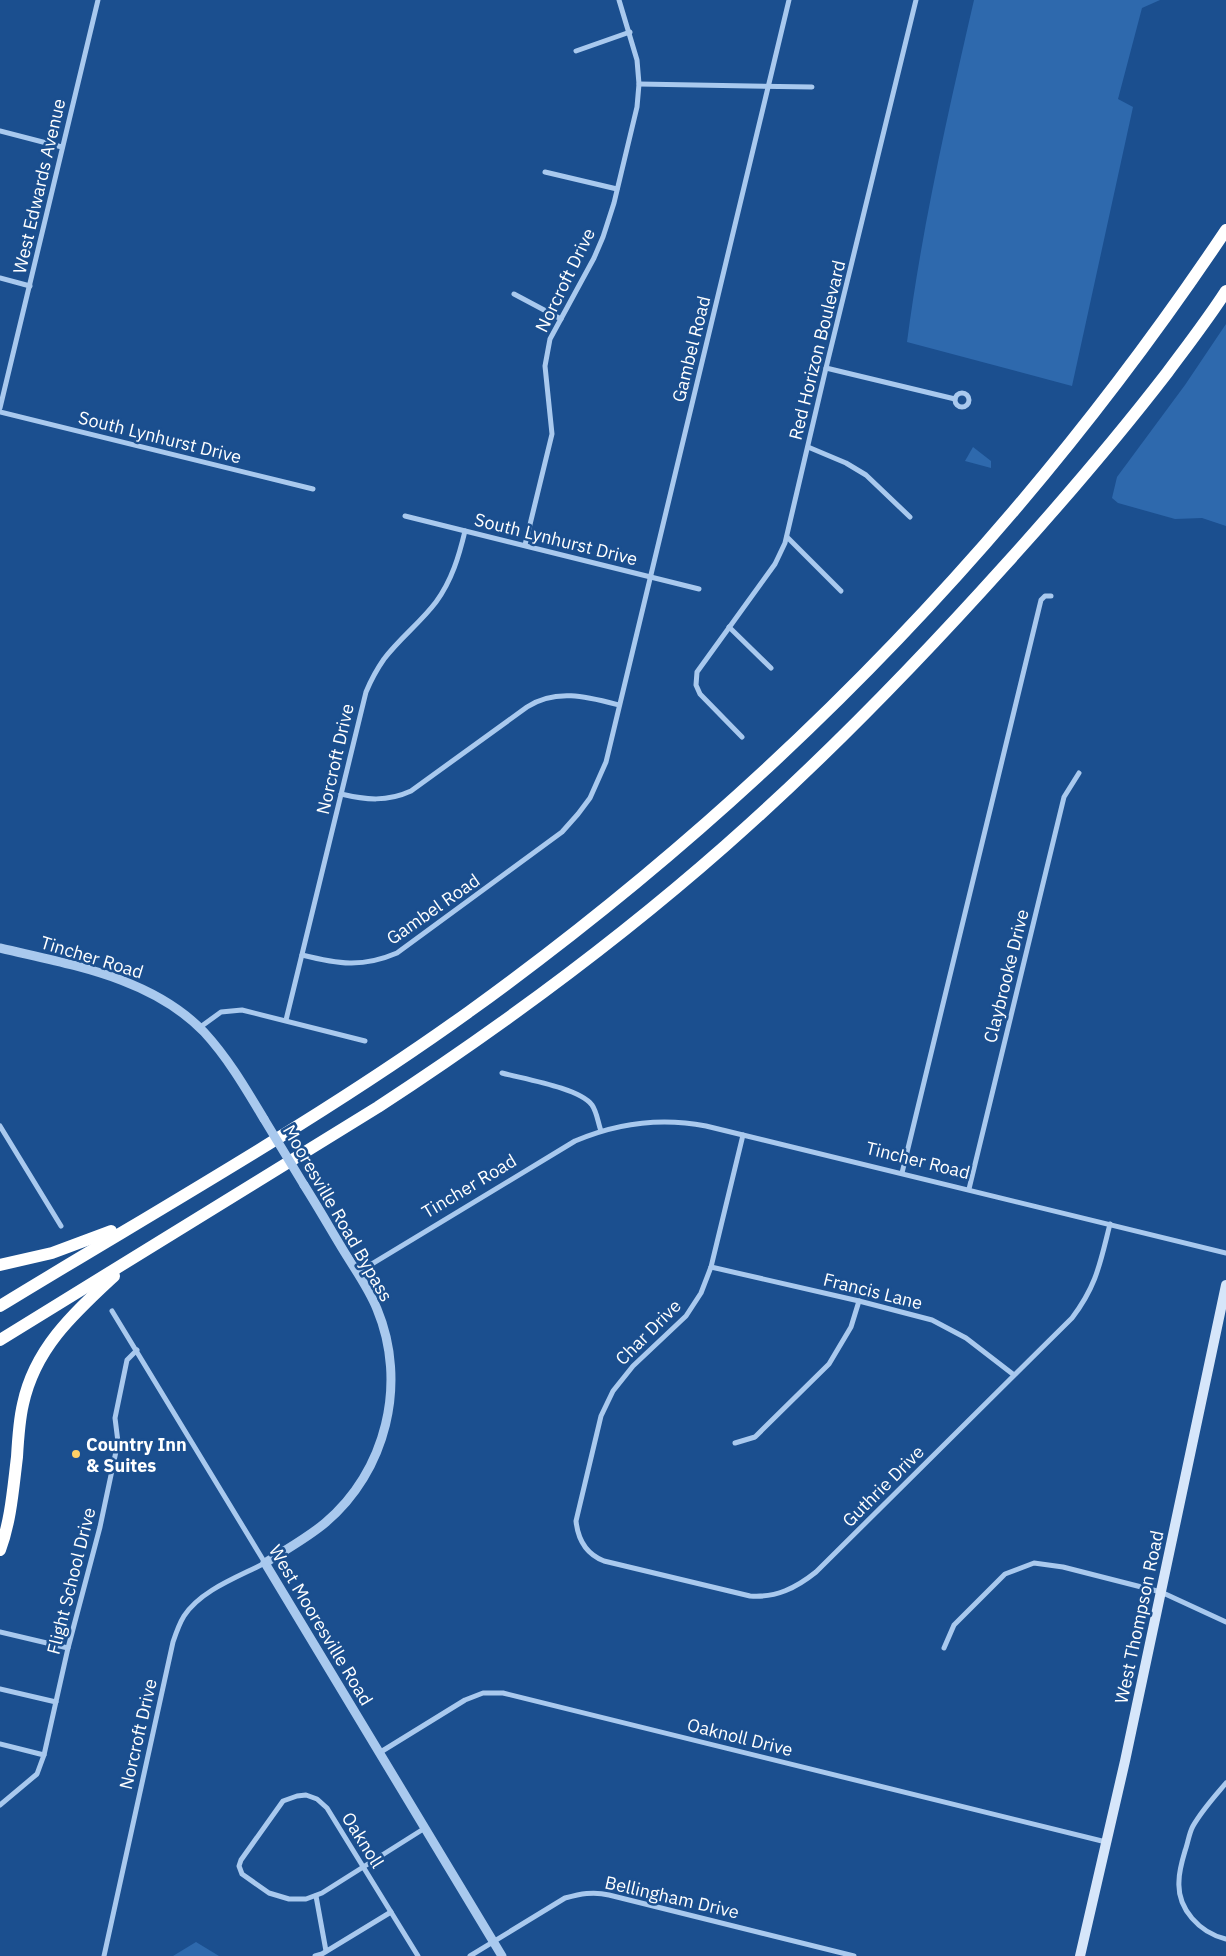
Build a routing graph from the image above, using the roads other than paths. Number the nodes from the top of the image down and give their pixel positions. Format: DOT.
graph roads {
  1 [pos="98,0"];
  2 [pos="619,0"];
  3 [pos="790,0"];
  4 [pos="916,0"];
  5 [pos="630,32"];
  6 [pos="576,51"];
  7 [pos="640,84"];
  8 [pos="769,86"];
  9 [pos="812,87"];
  10 [pos="0,132"];
  11 [pos="62,147"];
  12 [pos="545,172"];
  13 [pos="617,189"];
  14 [pos="1226,230"];
  15 [pos="0,278"];
  16 [pos="30,286"];
  17 [pos="1226,291"];
  18 [pos="514,294"];
  19 [pos="561,319"];
  20 [pos="826,368"];
  21 [pos="955,399"];
  22 [pos="0,410"];
  23 [pos="808,447"];
  24 [pos="313,489"];
  25 [pos="405,516"];
  26 [pos="910,517"];
  27 [pos="466,531"];
  28 [pos="787,537"];
  29 [pos="525,546"];
  30 [pos="650,576"];
  31 [pos="699,589"];
  32 [pos="842,592"];
  33 [pos="1051,596"];
  34 [pos="729,627"];
  35 [pos="771,668"];
  36 [pos="619,705"];
  37 [pos="742,737"];
  38 [pos="1079,773"];
  39 [pos="341,794"];
  40 [pos="0,948"];
  41 [pos="302,955"];
  42 [pos="286,1020"];
  43 [pos="199,1028"];
  44 [pos="365,1041"];
  45 [pos="502,1073"];
  46 [pos="0,1126"];
  47 [pos="601,1131"];
  48 [pos="743,1134"];
  49 [pos="902,1173"];
  50 [pos="969,1189"];
  51 [pos="139,1221"];
  52 [pos="1110,1224"];
  53 [pos="61,1226"];
  54 [pos="1226,1253"];
  55 [pos="136,1256"];
  56 [pos="0,1265"];
  57 [pos="711,1267"];
  58 [pos="358,1273"];
  59 [pos="1226,1285"];
  60 [pos="859,1301"];
  61 [pos="0,1306"];
  62 [pos="112,1311"];
  63 [pos="0,1340"];
  64 [pos="137,1350"];
  65 [pos="1014,1375"];
  66 [pos="735,1442"];
  67 [pos="584,1547"];
  68 [pos="0,1550"];
  69 [pos="265,1563"];
  70 [pos="1160,1592"];
  71 [pos="1226,1622"];
  72 [pos="0,1632"];
  73 [pos="68,1648"];
  74 [pos="944,1648"];
  75 [pos="0,1689"];
  76 [pos="56,1702"];
  77 [pos="0,1744"];
  78 [pos="379,1753"];
  79 [pos="44,1755"];
  80 [pos="1226,1783"];
  81 [pos="0,1805"];
  82 [pos="425,1828"];
  83 [pos="1106,1842"];
  84 [pos="363,1867"];
  85 [pos="316,1896"];
  86 [pos="390,1912"];
  87 [pos="1226,1939"];
  88 [pos="494,1942"];
  89 [pos="326,1951"];
  90 [pos="104,1956"];
  91 [pos="316,1956"];
  92 [pos="418,1956"];
  93 [pos="470,1956"];
  94 [pos="502,1956"];
  95 [pos="854,1956"];
  96 [pos="1080,1956"];
  1 -- 11 [label="street, West Edwards Avenue"];
  2 -- 5 [label="street, Norcroft Drive"];
  3 -- 8 [label="street, Gambel Road"];
  4 -- 20 [label="street, Red Horizon Boulevard"];
  5 -- 6 [label="street"];
  5 -- 7 [label="street, Norcroft Drive"];
  7 -- 8 [label="street"];
  7 -- 13 [label="street, Norcroft Drive"];
  8 -- 9 [label="street"];
  8 -- 30 [label="street, Gambel Road"];
  10 -- 11 [label="street"];
  11 -- 16 [label="street, West Edwards Avenue"];
  12 -- 13 [label="street"];
  13 -- 19 [label="street, Norcroft Drive"];
  14 -- 51 [label="highway"];
  15 -- 16 [label="street"];
  16 -- 22 [label="street, West Edwards Avenue"];
  17 -- 55 [label="highway"];
  18 -- 19 [label="street"];
  19 -- 29 [label="street, Norcroft Drive"];
  20 -- 21 [label="street"];
  20 -- 23 [label="street, Red Horizon Boulevard"];
  22 -- 24 [label="street, South Lynhurst Drive"];
  23 -- 26 [label="street"];
  23 -- 28 [label="street, Red Horizon Boulevard"];
  25 -- 27 [label="street, South Lynhurst Drive"];
  27 -- 29 [label="street, South Lynhurst Drive"];
  27 -- 39 [label="street, Norcroft Drive"];
  28 -- 32 [label="street"];
  28 -- 34 [label="street, Red Horizon Boulevard"];
  29 -- 30 [label="street, South Lynhurst Drive"];
  30 -- 31 [label="street, South Lynhurst Drive"];
  30 -- 36 [label="street, Gambel Road"];
  33 -- 49 [label="street"];
  34 -- 35 [label="street"];
  34 -- 37 [label="street, Red Horizon Boulevard"];
  36 -- 39 [label="street"];
  36 -- 41 [label="street, Gambel Road"];
  38 -- 50 [label="street, Claybrooke Drive"];
  39 -- 41 [label="street, Norcroft Drive"];
  40 -- 43 [label="street, Tincher Road"];
  41 -- 42 [label="street, Norcroft Drive"];
  42 -- 43 [label="street"];
  42 -- 44 [label="street"];
  43 -- 58 [label="street, Mooresville Road Bypass, bridge"];
  45 -- 47 [label="street"];
  46 -- 53 [label="street"];
  47 -- 48 [label="street, Tincher Road"];
  47 -- 58 [label="street, Tincher Road"];
  48 -- 49 [label="street, Tincher Road"];
  48 -- 57 [label="street, Char Drive"];
  49 -- 50 [label="street, Tincher Road"];
  50 -- 52 [label="street, Tincher Road"];
  51 -- 56 [label="highway"];
  51 -- 61 [label="highway"];
  52 -- 54 [label="street, Tincher Road"];
  52 -- 65 [label="street, Guthrie Drive"];
  55 -- 63 [label="highway"];
  55 -- 68 [label="highway"];
  57 -- 60 [label="street, Francis Lane"];
  57 -- 67 [label="street, Char Drive"];
  58 -- 69 [label="street, Mooresville Road Bypass"];
  59 -- 70 [label="main road, West Thompson Road"];
  60 -- 65 [label="street, Francis Lane"];
  60 -- 66 [label="street"];
  62 -- 64 [label="street, West Mooresville Road"];
  64 -- 69 [label="street, West Mooresville Road"];
  64 -- 73 [label="street, Flight School Drive"];
  65 -- 67 [label="street, Guthrie Drive"];
  69 -- 78 [label="street, West Mooresville Road"];
  69 -- 90 [label="street, Norcroft Drive"];
  70 -- 71 [label="street"];
  70 -- 74 [label="street"];
  70 -- 83 [label="main road, West Thompson Road"];
  72 -- 73 [label="street"];
  73 -- 76 [label="street, Flight School Drive"];
  75 -- 76 [label="street"];
  76 -- 79 [label="street, Flight School Drive"];
  77 -- 79 [label="street"];
  78 -- 82 [label="street, West Mooresville Road"];
  78 -- 83 [label="street, Oaknoll Drive"];
  79 -- 81 [label="street, Flight School Drive"];
  80 -- 87 [label="street"];
  82 -- 84 [label="street"];
  82 -- 88 [label="street, West Mooresville Road"];
  83 -- 96 [label="main road, West Thompson Road"];
  84 -- 85 [label="street"];
  84 -- 85 [label="street, Oaknoll"];
  84 -- 86 [label="street, Oaknoll"];
  85 -- 89 [label="street"];
  86 -- 89 [label="street"];
  86 -- 92 [label="street, Oaknoll"];
  88 -- 93 [label="street, Bellingham Drive"];
  88 -- 94 [label="street, West Mooresville Road"];
  88 -- 95 [label="street, Bellingham Drive"];
  89 -- 91 [label="street"];
}
